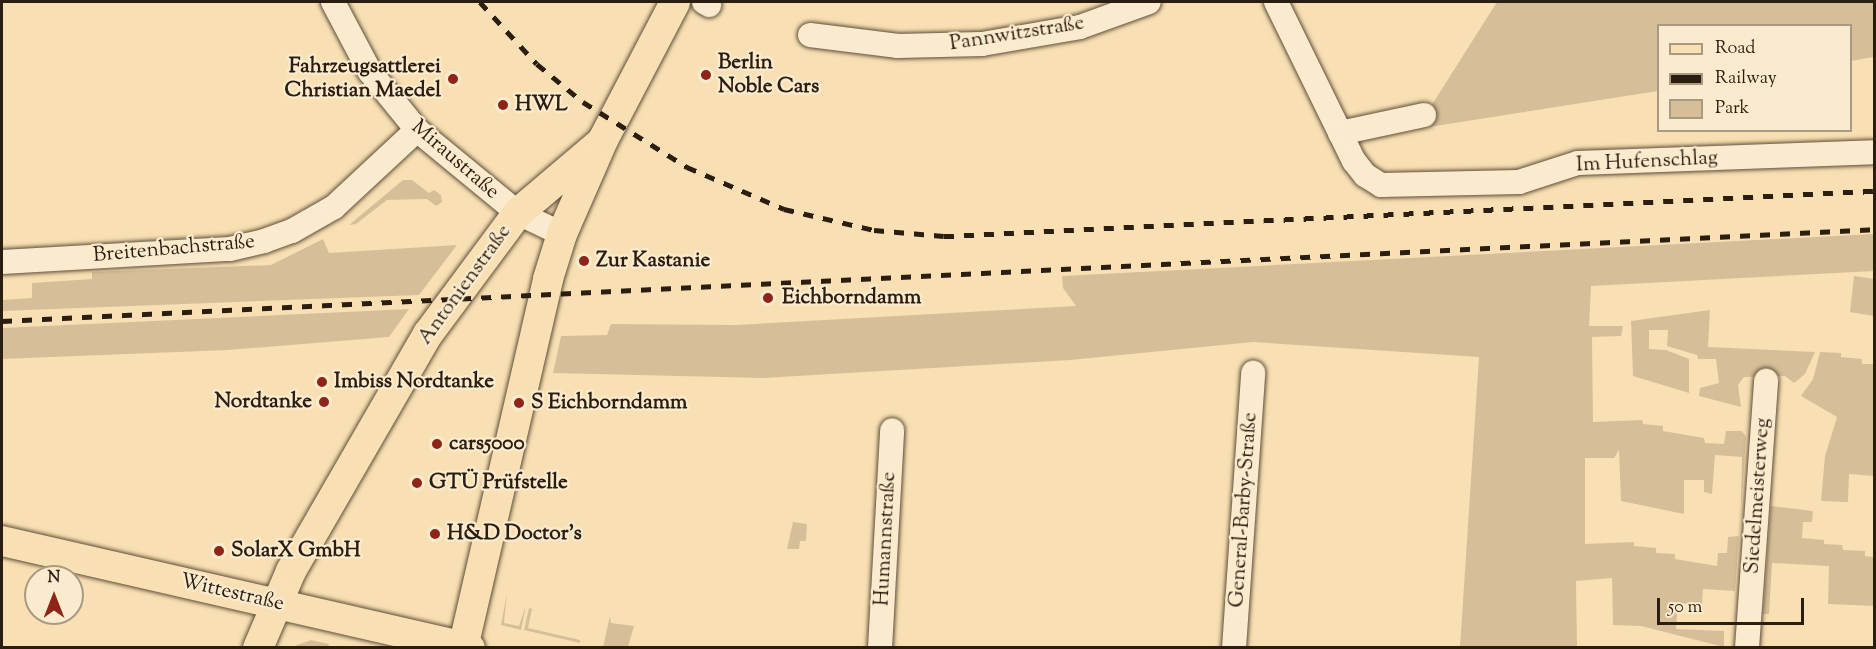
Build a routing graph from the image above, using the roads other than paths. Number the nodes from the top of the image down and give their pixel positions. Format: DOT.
graph roads {
  1 [pos="333,2"];
  2 [pos="675,2"];
  3 [pos="1149,2"];
  4 [pos="1276,2"];
  5 [pos="810,35"];
  6 [pos="1425,115"];
  7 [pos="417,130"];
  8 [pos="1340,133"];
  9 [pos="603,140"];
  10 [pos="1875,152"];
  11 [pos="518,213"];
  12 [pos="562,234"];
  13 [pos="2,262"];
  14 [pos="1253,373"];
  15 [pos="1766,381"];
  16 [pos="892,430"];
  17 [pos="2,541"];
  18 [pos="277,604"];
  19 [pos="466,647"];
  20 [pos="258,648"];
  21 [pos="880,648"];
  22 [pos="1234,648"];
  23 [pos="1746,648"];
  1 -- 7 [label="street, Miraustraße"];
  2 -- 9 [label="main road"];
  3 -- 5 [label="street, Pannwitzstraße"];
  4 -- 8 [label="street, Im Hufenschlag"];
  6 -- 8 [label="street"];
  7 -- 11 [label="street, Miraustraße"];
  7 -- 13 [label="street, Breitenbachstraße"];
  8 -- 10 [label="street, Im Hufenschlag"];
  9 -- 11 [label="main road, Antonienstraße"];
  9 -- 12 [label="main road"];
  11 -- 12 [label="street, Miraustraße"];
  11 -- 18 [label="main road, Antonienstraße"];
  12 -- 19 [label="main road"];
  14 -- 22 [label="street, General-Barby-Straße"];
  15 -- 23 [label="street, Siedelmeisterweg"];
  16 -- 21 [label="street, Humannstraße"];
  17 -- 18 [label="main road, Wittestraße"];
  18 -- 19 [label="main road, Wittestraße"];
  18 -- 20 [label="main road, Antonienstraße"];
}
